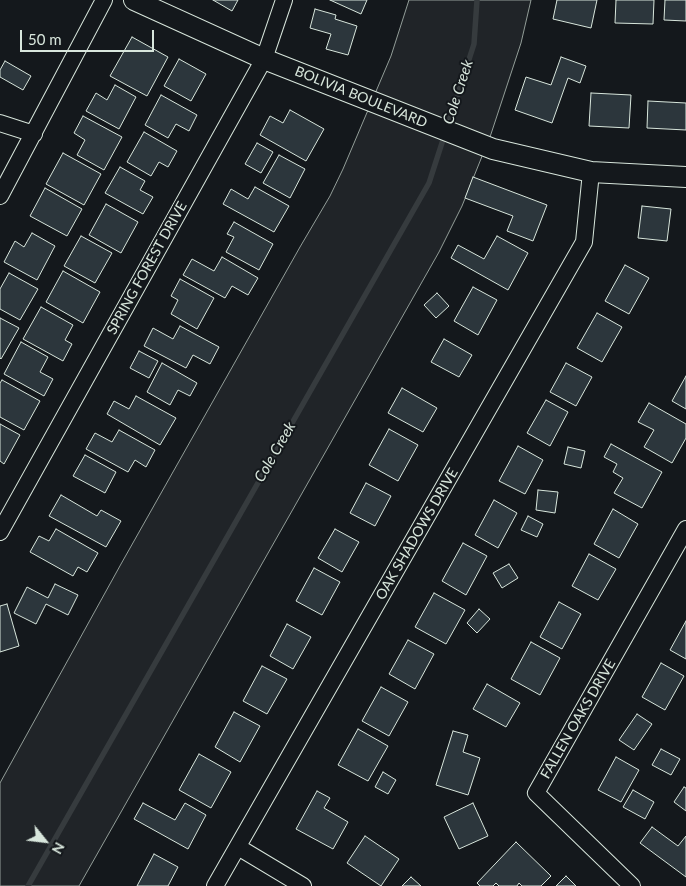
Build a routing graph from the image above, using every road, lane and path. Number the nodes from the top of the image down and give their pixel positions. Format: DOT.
graph roads {
  1 [pos="104,0"];
  2 [pos="134,0"];
  3 [pos="284,0"];
  4 [pos="264,59"];
  5 [pos="0,123"];
  6 [pos="34,134"];
  7 [pos="591,172"];
  8 [pos="686,177"];
  9 [pos="0,196"];
  10 [pos="686,529"];
  11 [pos="0,532"];
  12 [pos="238,847"];
  13 [pos="215,886"];
  14 [pos="303,886"];
  15 [pos="632,886"];
  1 -- 6 [label="street"];
  2 -- 4 [label="street, BOLIVIA BOULEVARD"];
  3 -- 4 [label="street, SPRING FOREST DRIVE"];
  4 -- 7 [label="street, BOLIVIA BOULEVARD"];
  4 -- 11 [label="street, SPRING FOREST DRIVE"];
  5 -- 6 [label="street"];
  6 -- 9 [label="street"];
  7 -- 8 [label="street, BOLIVIA BOULEVARD"];
  7 -- 12 [label="street, OAK SHADOWS DRIVE"];
  10 -- 15 [label="street, FALLEN OAKS DRIVE"];
  12 -- 13 [label="street, OAK SHADOWS DRIVE"];
  12 -- 14 [label="street"];
}
